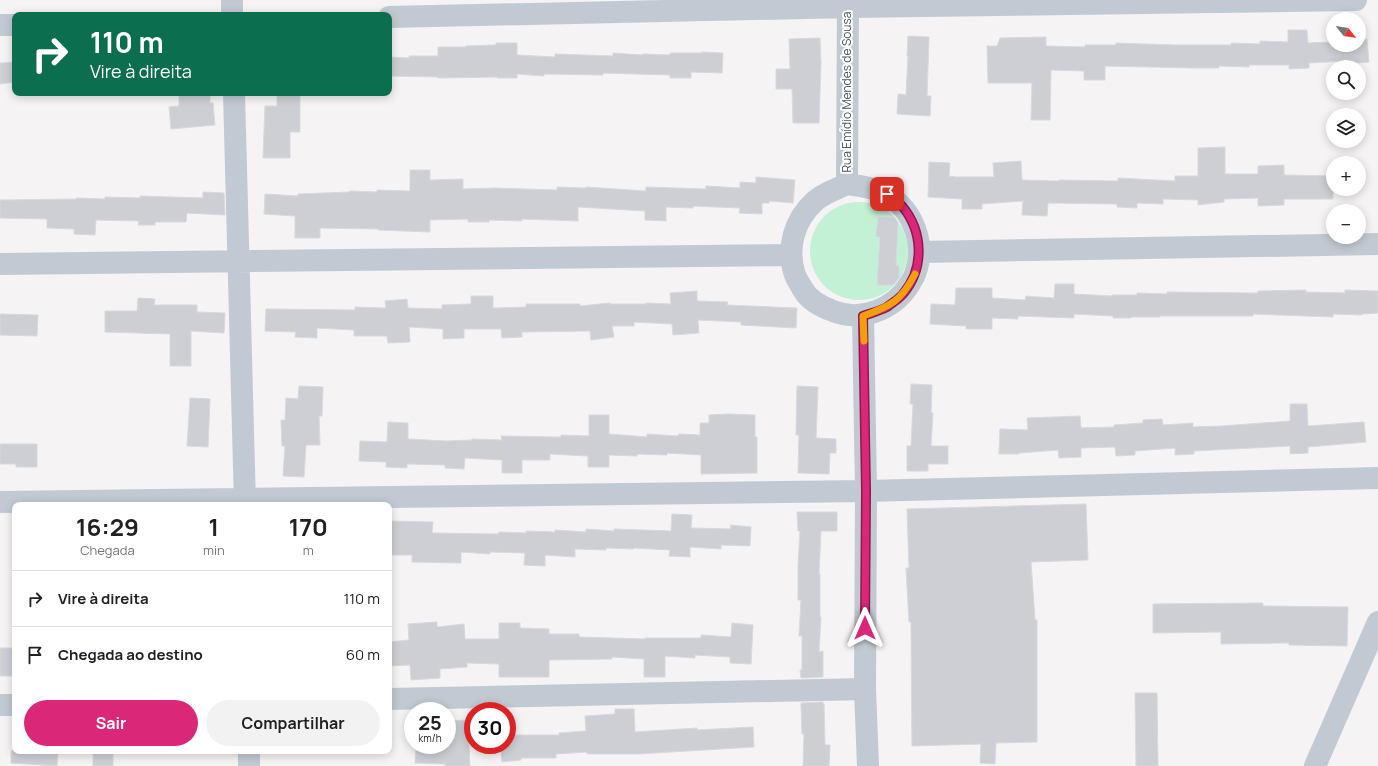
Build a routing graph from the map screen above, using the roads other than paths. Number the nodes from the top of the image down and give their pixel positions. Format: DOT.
graph roads {
  1 [pos="232,0"];
  2 [pos="1356,0"];
  3 [pos="848,3"];
  4 [pos="232,12"];
  5 [pos="392,17"];
  6 [pos="0,25"];
  7 [pos="12,25"];
  8 [pos="234,96"];
  9 [pos="847,184"];
  10 [pos="1378,244"];
  11 [pos="920,252"];
  12 [pos="791,255"];
  13 [pos="237,261"];
  14 [pos="0,264"];
  15 [pos="863,316"];
  16 [pos="1378,478"];
  17 [pos="866,491"];
  18 [pos="0,502"];
  19 [pos="245,502"];
  20 [pos="1378,622"];
  21 [pos="865,689"];
  22 [pos="392,699"];
  23 [pos="0,705"];
  24 [pos="12,705"];
  25 [pos="249,754"];
  26 [pos="249,766"];
  27 [pos="868,766"];
  28 [pos="1315,766"];
  1 -- 4 [label="street"];
  2 -- 3 [label="street"];
  3 -- 5 [label="street"];
  3 -- 9 [label="street, Rua Emídio Mendes de Sousa"];
  6 -- 7 [label="street"];
  8 -- 13 [label="street"];
  9 -- 11 [label="street"];
  9 -- 12 [label="street"];
  10 -- 11 [label="street"];
  11 -- 15 [label="street"];
  12 -- 13 [label="street"];
  12 -- 15 [label="street"];
  13 -- 14 [label="street"];
  13 -- 19 [label="street"];
  15 -- 17 [label="street"];
  16 -- 17 [label="street"];
  17 -- 19 [label="street"];
  17 -- 21 [label="street"];
  18 -- 19 [label="street"];
  20 -- 28 [label="street"];
  21 -- 22 [label="street"];
  21 -- 27 [label="street"];
  23 -- 24 [label="street"];
  25 -- 26 [label="street"];
}
